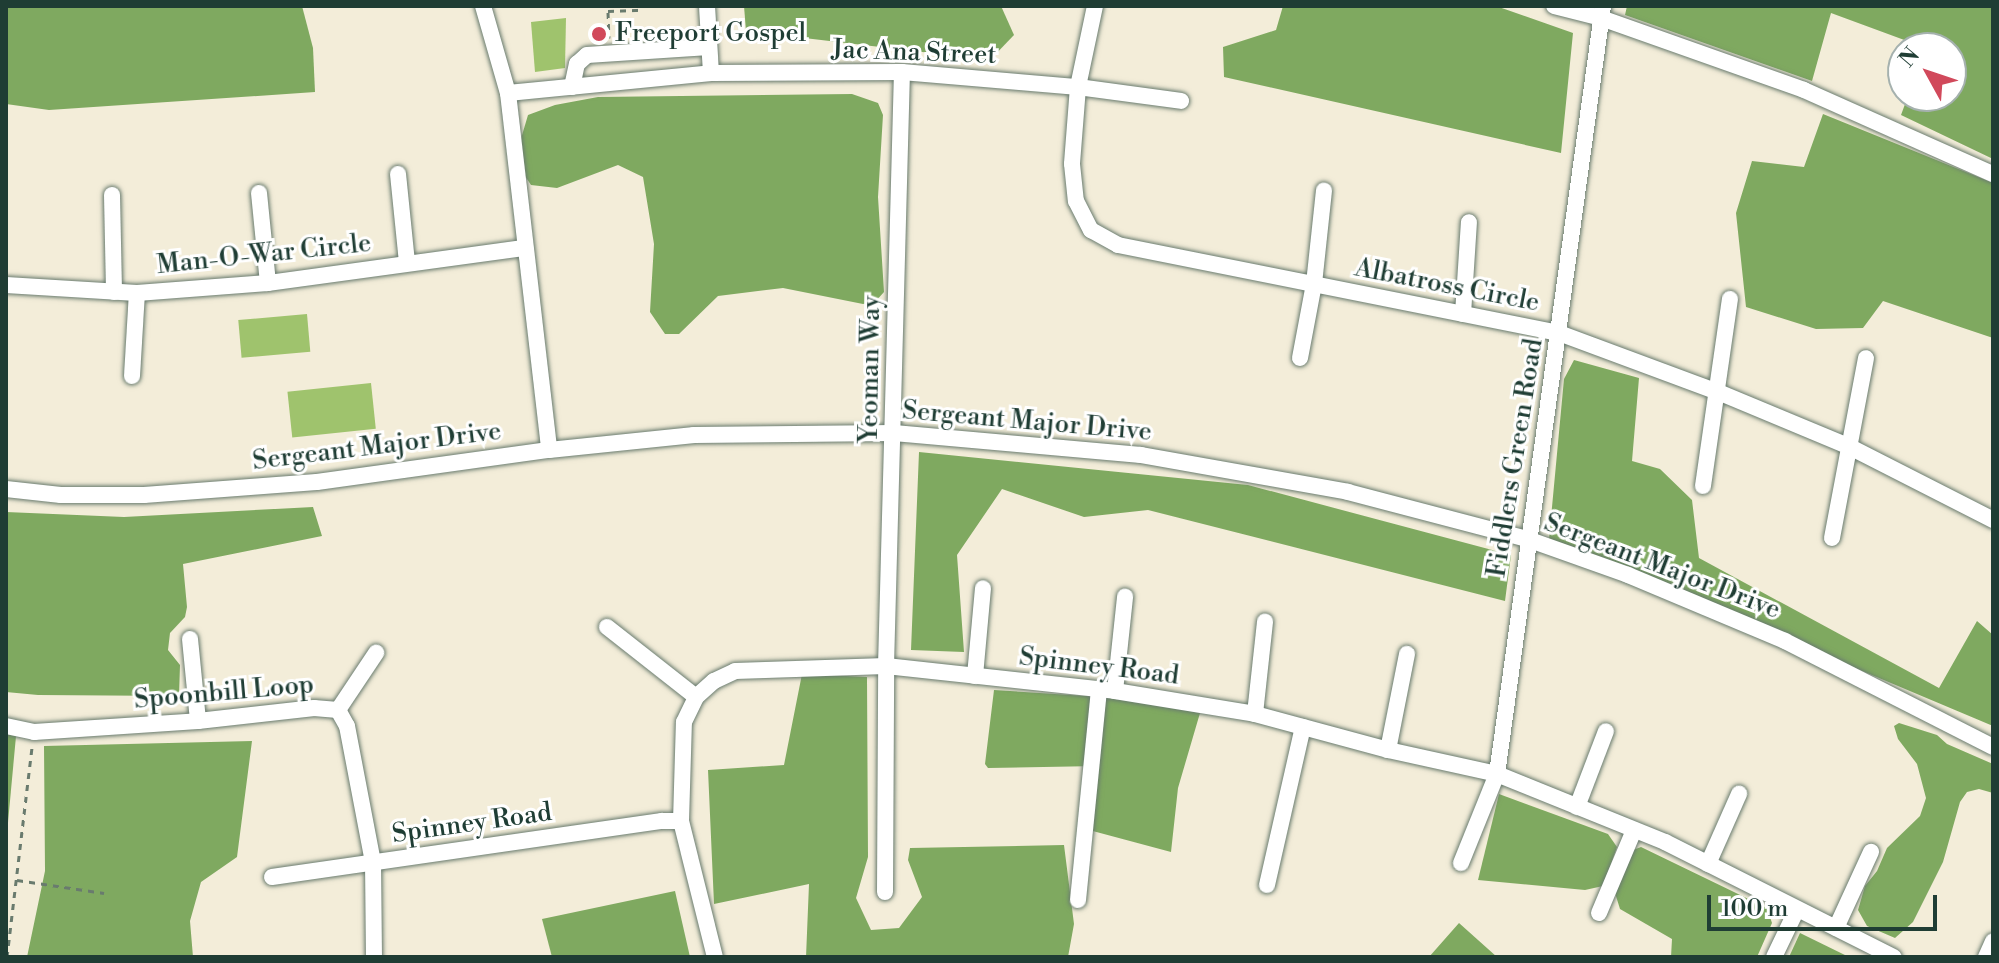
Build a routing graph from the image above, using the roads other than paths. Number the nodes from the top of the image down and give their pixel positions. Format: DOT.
graph roads {
  1 [pos="483,6"];
  2 [pos="707,6"];
  3 [pos="1095,6"];
  4 [pos="1554,6"];
  5 [pos="1602,12"];
  6 [pos="709,47"];
  7 [pos="902,72"];
  8 [pos="711,73"];
  9 [pos="572,87"];
  10 [pos="1078,87"];
  11 [pos="508,93"];
  12 [pos="1181,101"];
  13 [pos="398,174"];
  14 [pos="1993,174"];
  15 [pos="1324,191"];
  16 [pos="259,193"];
  17 [pos="112,195"];
  18 [pos="1469,222"];
  19 [pos="525,248"];
  20 [pos="407,263"];
  21 [pos="268,283"];
  22 [pos="1314,284"];
  23 [pos="6,285"];
  24 [pos="114,292"];
  25 [pos="137,293"];
  26 [pos="1730,299"];
  27 [pos="1463,314"];
  28 [pos="1559,333"];
  29 [pos="1300,358"];
  30 [pos="1866,358"];
  31 [pos="132,376"];
  32 [pos="1718,392"];
  33 [pos="894,433"];
  34 [pos="1848,446"];
  35 [pos="549,450"];
  36 [pos="1703,486"];
  37 [pos="6,489"];
  38 [pos="1993,520"];
  39 [pos="1832,538"];
  40 [pos="1527,539"];
  41 [pos="983,588"];
  42 [pos="1125,597"];
  43 [pos="1265,622"];
  44 [pos="607,627"];
  45 [pos="190,639"];
  46 [pos="376,653"];
  47 [pos="1407,654"];
  48 [pos="886,666"];
  49 [pos="975,676"];
  50 [pos="1107,690"];
  51 [pos="696,697"];
  52 [pos="338,710"];
  53 [pos="1255,714"];
  54 [pos="198,721"];
  55 [pos="6,726"];
  56 [pos="1303,727"];
  57 [pos="1606,731"];
  58 [pos="1993,747"];
  59 [pos="1388,750"];
  60 [pos="1497,774"];
  61 [pos="1739,794"];
  62 [pos="1577,807"];
  63 [pos="681,821"];
  64 [pos="1634,830"];
  65 [pos="1871,852"];
  66 [pos="373,862"];
  67 [pos="1461,863"];
  68 [pos="1708,864"];
  69 [pos="272,877"];
  70 [pos="1267,885"];
  71 [pos="885,892"];
  72 [pos="1078,900"];
  73 [pos="1797,909"];
  74 [pos="1599,913"];
  75 [pos="1836,928"];
  76 [pos="1993,941"];
  77 [pos="374,957"];
  78 [pos="715,957"];
  79 [pos="1774,957"];
  80 [pos="1894,957"];
  81 [pos="1986,957"];
  1 -- 11 [label="street"];
  2 -- 6 [label="street"];
  3 -- 10 [label="street, Albatross Circle"];
  4 -- 5 [label="street"];
  5 -- 14 [label="street"];
  5 -- 28 [label="street, Fiddlers Green Road"];
  6 -- 8 [label="street"];
  6 -- 9 [label="street"];
  7 -- 8 [label="street, Jac Ana Street"];
  7 -- 10 [label="street, Jac Ana Street"];
  7 -- 33 [label="street, Yeoman Way"];
  8 -- 9 [label="street, Jac Ana Street"];
  9 -- 11 [label="street, Jac Ana Street"];
  10 -- 12 [label="street, Jac Ana Street"];
  10 -- 22 [label="street, Albatross Circle"];
  11 -- 19 [label="street"];
  13 -- 20 [label="street"];
  15 -- 22 [label="street"];
  16 -- 21 [label="street"];
  17 -- 24 [label="street"];
  18 -- 27 [label="street"];
  19 -- 20 [label="street, Man-O-War Circle"];
  19 -- 35 [label="street"];
  20 -- 21 [label="street, Man-O-War Circle"];
  21 -- 25 [label="street, Man-O-War Circle"];
  22 -- 27 [label="street, Albatross Circle"];
  22 -- 29 [label="street"];
  23 -- 24 [label="street, Man-O-War Circle"];
  24 -- 25 [label="street, Man-O-War Circle"];
  25 -- 31 [label="street"];
  26 -- 32 [label="street"];
  27 -- 28 [label="street, Albatross Circle"];
  28 -- 32 [label="street, Albatross Circle"];
  28 -- 40 [label="street, Fiddlers Green Road"];
  30 -- 34 [label="street"];
  32 -- 34 [label="street, Albatross Circle"];
  32 -- 36 [label="street"];
  33 -- 35 [label="street, Sergeant Major Drive"];
  33 -- 40 [label="street, Sergeant Major Drive"];
  33 -- 48 [label="street, Yeoman Way"];
  34 -- 38 [label="street, Albatross Circle"];
  34 -- 39 [label="street"];
  35 -- 37 [label="street, Sergeant Major Drive"];
  40 -- 58 [label="street, Sergeant Major Drive"];
  40 -- 60 [label="street, Fiddlers Green Road"];
  41 -- 49 [label="street"];
  42 -- 50 [label="street"];
  43 -- 53 [label="street"];
  44 -- 51 [label="street"];
  45 -- 54 [label="street"];
  46 -- 52 [label="street"];
  47 -- 59 [label="street"];
  48 -- 49 [label="street, Spinney Road"];
  48 -- 51 [label="street, Spinney Road"];
  48 -- 71 [label="street, Yeoman Way"];
  49 -- 50 [label="street, Spinney Road"];
  50 -- 53 [label="street, Spinney Road"];
  50 -- 72 [label="street"];
  51 -- 63 [label="street"];
  52 -- 54 [label="street, Spoonbill Loop"];
  52 -- 66 [label="street, Spoonbill Loop"];
  53 -- 56 [label="street, Spinney Road"];
  54 -- 55 [label="street, Spoonbill Loop"];
  56 -- 59 [label="street, Spinney Road"];
  56 -- 70 [label="street"];
  57 -- 62 [label="street"];
  59 -- 60 [label="street, Spinney Road"];
  60 -- 62 [label="street, Spinney Road"];
  60 -- 67 [label="street, Fiddlers Green Road"];
  61 -- 68 [label="street"];
  62 -- 64 [label="street, Spinney Road"];
  63 -- 66 [label="street, Spinney Road"];
  63 -- 78 [label="street"];
  64 -- 68 [label="street, Spinney Road"];
  64 -- 74 [label="street"];
  65 -- 75 [label="street"];
  66 -- 69 [label="street, Spinney Road"];
  66 -- 77 [label="street, Spoonbill Loop"];
  68 -- 73 [label="street, Spinney Road"];
  73 -- 75 [label="street, Spinney Road"];
  73 -- 79 [label="street"];
  75 -- 80 [label="street, Spinney Road"];
  76 -- 81 [label="street"];
}
